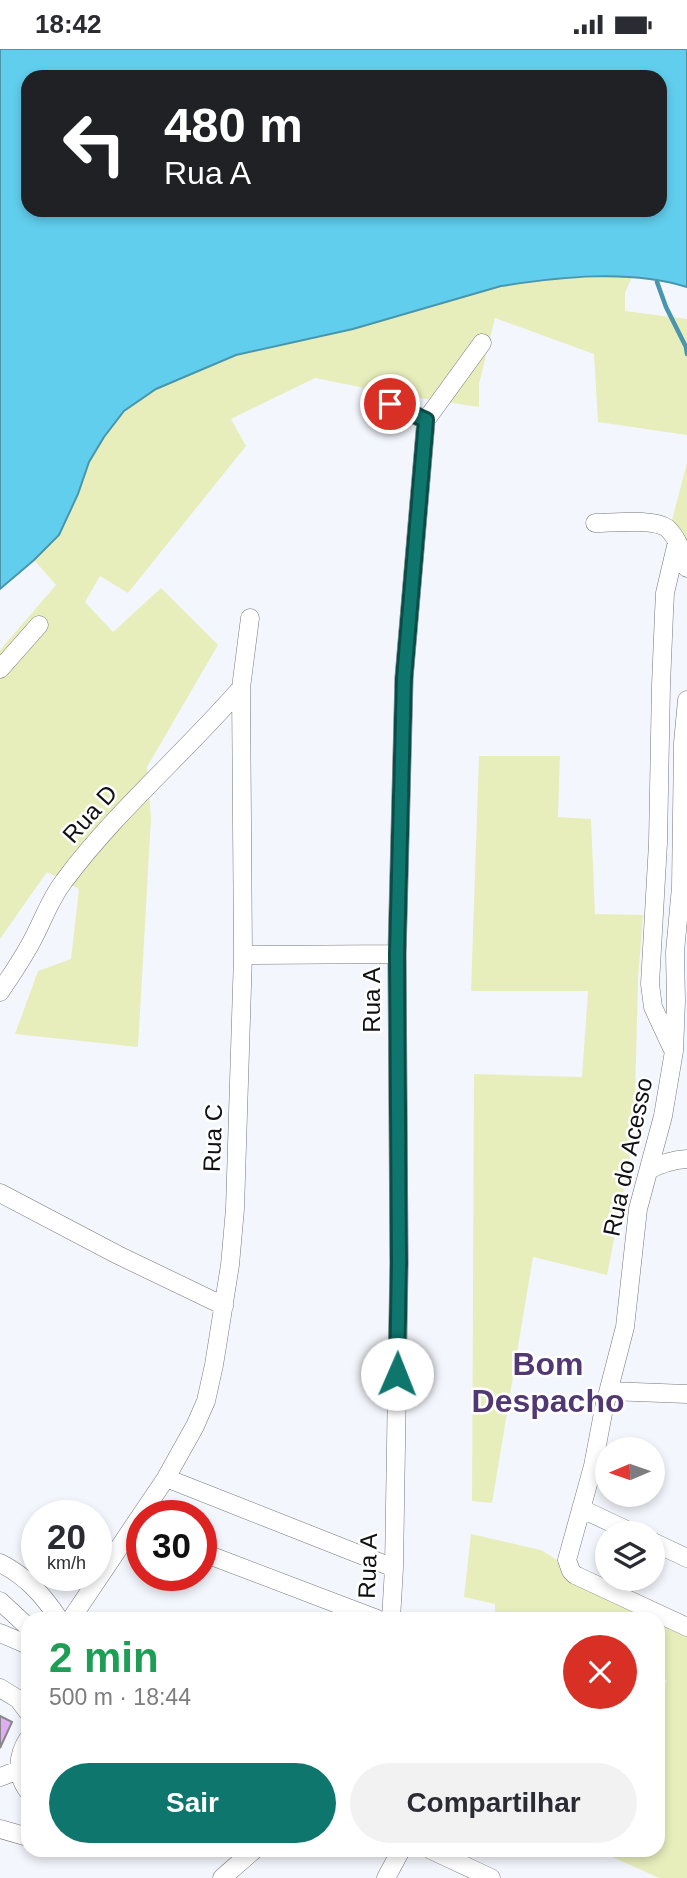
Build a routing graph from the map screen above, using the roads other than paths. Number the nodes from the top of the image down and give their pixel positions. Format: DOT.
graph roads {
  1 [pos="482,343"];
  2 [pos="390,404"];
  3 [pos="426,420"];
  4 [pos="595,523"];
  5 [pos="677,542"];
  6 [pos="687,568"];
  7 [pos="250,618"];
  8 [pos="39,625"];
  9 [pos="0,669"];
  10 [pos="241,688"];
  11 [pos="687,700"];
  12 [pos="659,826"];
  13 [pos="682,827"];
  14 [pos="243,954"];
  15 [pos="397,954"];
  16 [pos="0,992"];
  17 [pos="674,1051"];
  18 [pos="687,1159"];
  19 [pos="649,1171"];
  20 [pos="0,1193"];
  21 [pos="224,1306"];
  22 [pos="609,1391"];
  23 [pos="687,1394"];
  24 [pos="166,1478"];
  25 [pos="153,1500"];
  26 [pos="582,1509"];
  27 [pos="608,1521"];
  28 [pos="126,1543"];
  29 [pos="665,1548"];
  30 [pos="217,1558"];
  31 [pos="687,1558"];
  32 [pos="0,1563"];
  33 [pos="394,1568"];
  34 [pos="0,1601"];
  35 [pos="54,1612"];
  36 [pos="76,1612"];
  37 [pos="359,1612"];
  38 [pos="391,1612"];
  39 [pos="654,1612"];
  40 [pos="665,1617"];
  41 [pos="21,1620"];
  42 [pos="687,1627"];
  43 [pos="0,1633"];
  44 [pos="21,1642"];
  45 [pos="0,1688"];
  46 [pos="21,1703"];
  47 [pos="21,1752"];
  48 [pos="19,1770"];
  49 [pos="21,1776"];
  50 [pos="0,1777"];
  51 [pos="0,1829"];
  52 [pos="21,1835"];
  53 [pos="246,1857"];
  54 [pos="397,1857"];
  55 [pos="446,1857"];
  56 [pos="222,1878"];
  57 [pos="386,1878"];
  58 [pos="491,1878"];
  1 -- 3 [label="street"];
  2 -- 3 [label="street"];
  3 -- 15 [label="street, Rua A"];
  4 -- 5 [label="street"];
  5 -- 6 [label="street"];
  5 -- 12 [label="street"];
  7 -- 10 [label="street, Rua C"];
  8 -- 9 [label="street"];
  10 -- 14 [label="street, Rua C"];
  10 -- 16 [label="street, Rua D"];
  11 -- 13 [label="street, Rua do Acesso"];
  12 -- 13 [label="street"];
  12 -- 17 [label="street"];
  13 -- 17 [label="street, Rua do Acesso"];
  14 -- 15 [label="street"];
  14 -- 21 [label="street, Rua C"];
  15 -- 33 [label="street, Rua A"];
  17 -- 19 [label="street, Rua do Acesso"];
  18 -- 19 [label="street"];
  19 -- 22 [label="street, Rua do Acesso"];
  20 -- 21 [label="street"];
  21 -- 24 [label="street, Rua C"];
  22 -- 23 [label="street"];
  22 -- 26 [label="street, Rua do Acesso"];
  24 -- 25 [label="street, Rua C"];
  24 -- 33 [label="street"];
  26 -- 27 [label="street"];
  26 -- 39 [label="street, Rua do Acesso"];
  28 -- 36 [label="street, Rua C"];
  29 -- 31 [label="street"];
  30 -- 37 [label="street"];
  32 -- 35 [label="street"];
  33 -- 38 [label="street, Rua A"];
  34 -- 41 [label="street"];
  40 -- 42 [label="street, Rua do Acesso"];
  43 -- 44 [label="street"];
  45 -- 46 [label="street"];
  47 -- 48 [label="street"];
  48 -- 49 [label="street"];
  48 -- 50 [label="street"];
  51 -- 52 [label="street"];
  53 -- 56 [label="street"];
  54 -- 57 [label="street"];
  55 -- 58 [label="street"];
}
